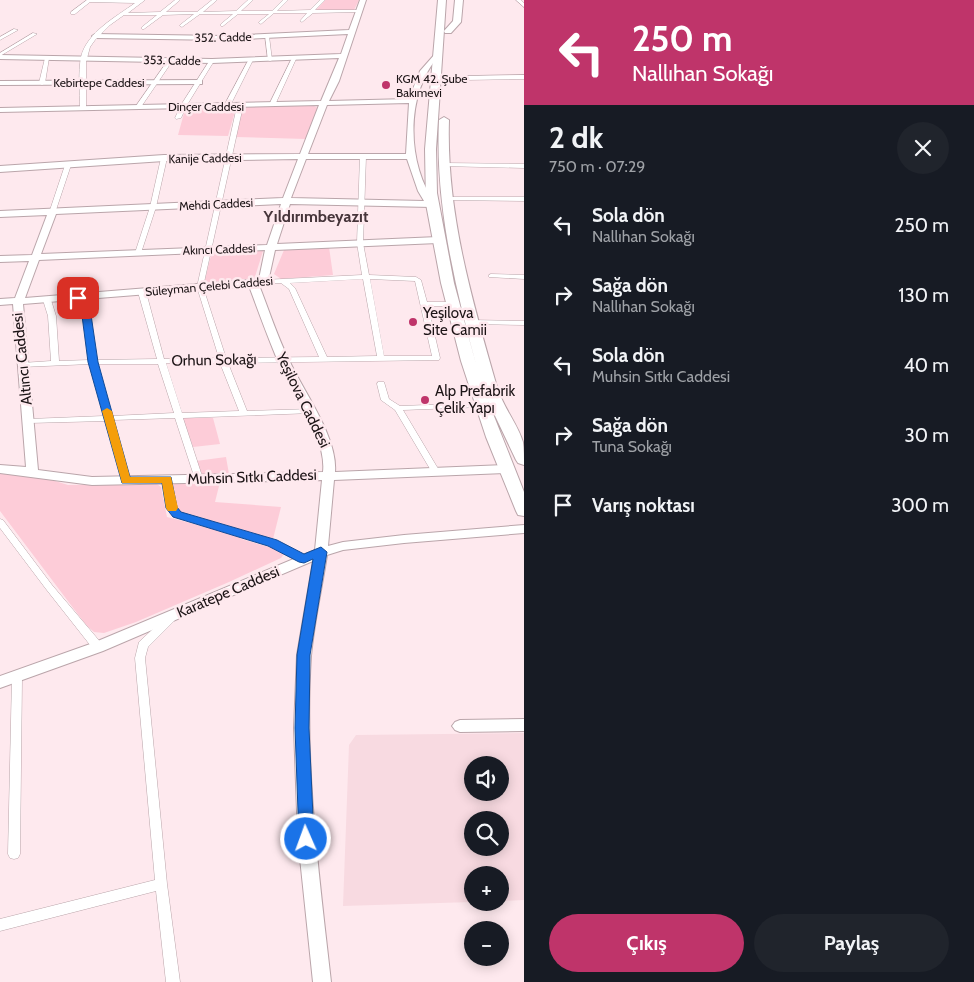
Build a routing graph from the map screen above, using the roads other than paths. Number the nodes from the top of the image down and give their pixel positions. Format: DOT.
graph roads {
  1 [pos="178,0"];
  2 [pos="215,0"];
  3 [pos="251,0"];
  4 [pos="286,0"];
  5 [pos="323,0"];
  6 [pos="363,0"];
  7 [pos="436,0"];
  8 [pos="442,0"];
  9 [pos="451,0"];
  10 [pos="460,0"];
  11 [pos="518,0"];
  12 [pos="89,1"];
  13 [pos="141,1"];
  14 [pos="524,6"];
  15 [pos="359,11"];
  16 [pos="311,12"];
  17 [pos="73,13"];
  18 [pos="236,13"];
  19 [pos="272,13"];
  20 [pos="124,14"];
  21 [pos="161,14"];
  22 [pos="198,14"];
  23 [pos="302,21"];
  24 [pos="260,23"];
  25 [pos="223,25"];
  26 [pos="182,26"];
  27 [pos="144,28"];
  28 [pos="16,30"];
  29 [pos="444,31"];
  30 [pos="351,32"];
  31 [pos="35,34"];
  32 [pos="95,36"];
  33 [pos="267,36"];
  34 [pos="0,39"];
  35 [pos="224,49"];
  36 [pos="437,55"];
  37 [pos="0,56"];
  38 [pos="343,56"];
  39 [pos="47,58"];
  40 [pos="84,59"];
  41 [pos="294,59"];
  42 [pos="171,60"];
  43 [pos="252,60"];
  44 [pos="270,60"];
  45 [pos="212,61"];
  46 [pos="524,77"];
  47 [pos="464,78"];
  48 [pos="42,82"];
  49 [pos="83,82"];
  50 [pos="156,82"];
  51 [pos="199,82"];
  52 [pos="0,83"];
  53 [pos="412,101"];
  54 [pos="324,103"];
  55 [pos="184,105"];
  56 [pos="272,105"];
  57 [pos="139,106"];
  58 [pos="227,106"];
  59 [pos="240,106"];
  60 [pos="82,108"];
  61 [pos="0,110"];
  62 [pos="178,118"];
  63 [pos="303,156"];
  64 [pos="363,156"];
  65 [pos="410,156"];
  66 [pos="229,157"];
  67 [pos="164,158"];
  68 [pos="68,165"];
  69 [pos="444,165"];
  70 [pos="524,166"];
  71 [pos="0,169"];
  72 [pos="446,199"];
  73 [pos="524,199"];
  74 [pos="286,201"];
  75 [pos="360,202"];
  76 [pos="219,204"];
  77 [pos="432,204"];
  78 [pos="153,207"];
  79 [pos="52,212"];
  80 [pos="0,214"];
  81 [pos="438,240"];
  82 [pos="360,243"];
  83 [pos="271,247"];
  84 [pos="208,250"];
  85 [pos="138,253"];
  86 [pos="35,258"];
  87 [pos="0,259"];
  88 [pos="491,276"];
  89 [pos="365,277"];
  90 [pos="524,277"];
  91 [pos="283,281"];
  92 [pos="258,282"];
  93 [pos="200,287"];
  94 [pos="142,292"];
  95 [pos="78,298"];
  96 [pos="46,300"];
  97 [pos="18,301"];
  98 [pos="0,302"];
  99 [pos="424,304"];
  100 [pos="453,304"];
  101 [pos="472,322"];
  102 [pos="524,323"];
  103 [pos="436,358"];
  104 [pos="324,359"];
  105 [pos="381,359"];
  106 [pos="223,360"];
  107 [pos="283,360"];
  108 [pos="161,361"];
  109 [pos="93,362"];
  110 [pos="55,363"];
  111 [pos="22,365"];
  112 [pos="381,384"];
  113 [pos="481,405"];
  114 [pos="398,408"];
  115 [pos="312,411"];
  116 [pos="244,413"];
  117 [pos="178,416"];
  118 [pos="109,418"];
  119 [pos="29,421"];
  120 [pos="524,460"];
  121 [pos="0,469"];
  122 [pos="506,469"];
  123 [pos="32,472"];
  124 [pos="436,472"];
  125 [pos="330,475"];
  126 [pos="199,479"];
  127 [pos="167,480"];
  128 [pos="126,481"];
  129 [pos="524,511"];
  130 [pos="0,522"];
  131 [pos="524,529"];
  132 [pos="321,552"];
  133 [pos="304,559"];
  134 [pos="173,616"];
  135 [pos="98,647"];
  136 [pos="17,677"];
  137 [pos="0,682"];
  138 [pos="524,725"];
  139 [pos="460,726"];
  140 [pos="14,854"];
  141 [pos="160,884"];
  142 [pos="0,925"];
  143 [pos="173,982"];
  144 [pos="322,982"];
  1 -- 21 [label="street"];
  2 -- 22 [label="street"];
  3 -- 18 [label="street"];
  4 -- 19 [label="street"];
  5 -- 16 [label="street"];
  6 -- 15 [label="street"];
  7 -- 29 [label="highway"];
  8 -- 29 [label="highway"];
  9 -- 29 [label="highway"];
  10 -- 29 [label="highway"];
  11 -- 14 [label="street"];
  12 -- 13 [label="street"];
  12 -- 17 [label="street"];
  13 -- 20 [label="street"];
  15 -- 16 [label="street"];
  15 -- 30 [label="street"];
  16 -- 19 [label="street"];
  16 -- 23 [label="street"];
  18 -- 19 [label="street"];
  18 -- 22 [label="street"];
  18 -- 25 [label="street"];
  19 -- 24 [label="street"];
  20 -- 21 [label="street"];
  20 -- 32 [label="street"];
  21 -- 22 [label="street"];
  21 -- 27 [label="street"];
  22 -- 26 [label="street"];
  28 -- 34 [label="street"];
  29 -- 36 [label="highway"];
  29 -- 69 [label="highway"];
  30 -- 33 [label="street, 352. Cadde"];
  30 -- 38 [label="street"];
  31 -- 37 [label="street"];
  32 -- 35 [label="street, 352. Cadde"];
  32 -- 40 [label="street"];
  33 -- 35 [label="street, 352. Cadde"];
  33 -- 44 [label="street"];
  35 -- 43 [label="street, 353. Cadde"];
  35 -- 45 [label="street, 353. Cadde"];
  36 -- 53 [label="street"];
  36 -- 77 [label="highway"];
  37 -- 39 [label="street, 353. Cadde"];
  38 -- 41 [label="street, 353. Cadde"];
  38 -- 54 [label="street"];
  39 -- 40 [label="street, 353. Cadde"];
  39 -- 48 [label="street"];
  40 -- 42 [label="street, 353. Cadde"];
  40 -- 49 [label="street"];
  41 -- 44 [label="street, 353. Cadde"];
  41 -- 56 [label="street"];
  42 -- 45 [label="street, 353. Cadde"];
  42 -- 50 [label="street"];
  43 -- 44 [label="street, 353. Cadde"];
  43 -- 58 [label="street"];
  45 -- 51 [label="street"];
  46 -- 47 [label="street"];
  48 -- 49 [label="street, Kebirtepe Caddesi"];
  48 -- 52 [label="street, Kebirtepe Caddesi"];
  49 -- 50 [label="street, Kebirtepe Caddesi"];
  49 -- 60 [label="street"];
  50 -- 51 [label="street, Kebirtepe Caddesi"];
  50 -- 57 [label="street"];
  51 -- 55 [label="street"];
  53 -- 54 [label="street, Dinçer Caddesi"];
  53 -- 65 [label="street"];
  54 -- 56 [label="street, Dinçer Caddesi"];
  54 -- 63 [label="street"];
  55 -- 57 [label="street, Dinçer Caddesi"];
  55 -- 58 [label="street, Dinçer Caddesi"];
  55 -- 62 [label="street"];
  56 -- 59 [label="street, Dinçer Caddesi"];
  57 -- 60 [label="street, Dinçer Caddesi"];
  58 -- 59 [label="street, Dinçer Caddesi"];
  59 -- 66 [label="street"];
  60 -- 61 [label="street, Dinçer Caddesi"];
  63 -- 64 [label="street, Kanije Caddesi"];
  63 -- 66 [label="street, Kanije Caddesi"];
  63 -- 74 [label="street"];
  64 -- 65 [label="street, Kanije Caddesi"];
  64 -- 75 [label="street"];
  65 -- 77 [label="street"];
  66 -- 67 [label="street, Kanije Caddesi"];
  66 -- 76 [label="street"];
  67 -- 68 [label="street, Kanije Caddesi"];
  67 -- 78 [label="street"];
  68 -- 71 [label="street, Kanije Caddesi"];
  68 -- 79 [label="street, Altıncı Caddesi"];
  69 -- 70 [label="street"];
  69 -- 72 [label="highway"];
  72 -- 73 [label="street"];
  72 -- 101 [label="highway"];
  74 -- 75 [label="street, Mehdi Caddesi"];
  74 -- 76 [label="street, Mehdi Caddesi"];
  74 -- 83 [label="street"];
  75 -- 77 [label="street, Mehdi Caddesi"];
  75 -- 82 [label="street"];
  76 -- 78 [label="street, Mehdi Caddesi"];
  76 -- 84 [label="street"];
  77 -- 81 [label="highway"];
  78 -- 79 [label="street, Mehdi Caddesi"];
  78 -- 85 [label="street"];
  79 -- 80 [label="street, Mehdi Caddesi"];
  79 -- 86 [label="street, Altıncı Caddesi"];
  81 -- 82 [label="street, Akıncı Caddesi"];
  81 -- 100 [label="highway"];
  82 -- 83 [label="street, Akıncı Caddesi"];
  82 -- 89 [label="street"];
  83 -- 84 [label="street, Akıncı Caddesi"];
  83 -- 92 [label="street"];
  84 -- 85 [label="street, Akıncı Caddesi"];
  84 -- 93 [label="street"];
  85 -- 86 [label="street, Akıncı Caddesi"];
  86 -- 87 [label="street, Akıncı Caddesi"];
  86 -- 97 [label="street, Altıncı Caddesi"];
  88 -- 90 [label="street"];
  89 -- 91 [label="street, Süleyman Çelebi Caddesi"];
  89 -- 99 [label="street, Süleyman Çelebi Caddesi"];
  89 -- 105 [label="street"];
  91 -- 92 [label="street, Süleyman Çelebi Caddesi"];
  91 -- 104 [label="street"];
  92 -- 93 [label="street, Süleyman Çelebi Caddesi"];
  92 -- 107 [label="street, Yeşilova Caddesi"];
  93 -- 94 [label="street, Süleyman Çelebi Caddesi"];
  93 -- 106 [label="street"];
  94 -- 95 [label="street, Süleyman Çelebi Caddesi"];
  94 -- 108 [label="street"];
  95 -- 96 [label="street, Süleyman Çelebi Caddesi"];
  95 -- 109 [label="street"];
  96 -- 97 [label="street, Süleyman Çelebi Caddesi"];
  96 -- 110 [label="street"];
  97 -- 98 [label="street, Süleyman Çelebi Caddesi"];
  97 -- 111 [label="street, Altıncı Caddesi"];
  99 -- 100 [label="street"];
  99 -- 103 [label="street"];
  100 -- 113 [label="highway"];
  101 -- 102 [label="street"];
  101 -- 120 [label="highway"];
  103 -- 105 [label="street, Orhun Sokağı"];
  104 -- 105 [label="street, Orhun Sokağı"];
  104 -- 107 [label="street, Orhun Sokağı"];
  106 -- 107 [label="street, Orhun Sokağı"];
  106 -- 108 [label="street, Orhun Sokağı"];
  106 -- 116 [label="street"];
  107 -- 115 [label="street, Yeşilova Caddesi"];
  108 -- 109 [label="street, Orhun Sokağı"];
  108 -- 117 [label="street"];
  109 -- 110 [label="street, Orhun Sokağı"];
  109 -- 118 [label="street"];
  110 -- 111 [label="street, Orhun Sokağı"];
  111 -- 119 [label="street, Altıncı Caddesi"];
  112 -- 114 [label="street"];
  113 -- 114 [label="street"];
  113 -- 122 [label="highway"];
  114 -- 124 [label="street"];
  115 -- 116 [label="street"];
  115 -- 125 [label="street, Yeşilova Caddesi"];
  116 -- 117 [label="street"];
  117 -- 118 [label="street"];
  117 -- 126 [label="street"];
  118 -- 119 [label="street"];
  118 -- 128 [label="street"];
  119 -- 123 [label="street, Altıncı Caddesi"];
  121 -- 123 [label="street, Muhsin Sıtkı Caddesi"];
  122 -- 124 [label="street, Muhsin Sıtkı Caddesi"];
  122 -- 129 [label="highway"];
  123 -- 128 [label="street, Muhsin Sıtkı Caddesi"];
  124 -- 125 [label="street, Muhsin Sıtkı Caddesi"];
  125 -- 126 [label="street, Muhsin Sıtkı Caddesi"];
  125 -- 132 [label="street, Yeşilova Caddesi"];
  126 -- 127 [label="street, Muhsin Sıtkı Caddesi"];
  127 -- 128 [label="street, Muhsin Sıtkı Caddesi"];
  127 -- 133 [label="street"];
  130 -- 135 [label="street"];
  131 -- 132 [label="street, Karatepe Caddesi"];
  132 -- 133 [label="street, Karatepe Caddesi"];
  132 -- 144 [label="street, Yeşilova Caddesi"];
  133 -- 134 [label="street, Karatepe Caddesi"];
  134 -- 135 [label="street, Karatepe Caddesi"];
  134 -- 141 [label="street"];
  135 -- 136 [label="street, Karatepe Caddesi"];
  136 -- 137 [label="street, Karatepe Caddesi"];
  136 -- 140 [label="street"];
  138 -- 139 [label="street"];
  141 -- 142 [label="street"];
  141 -- 143 [label="street"];
}
